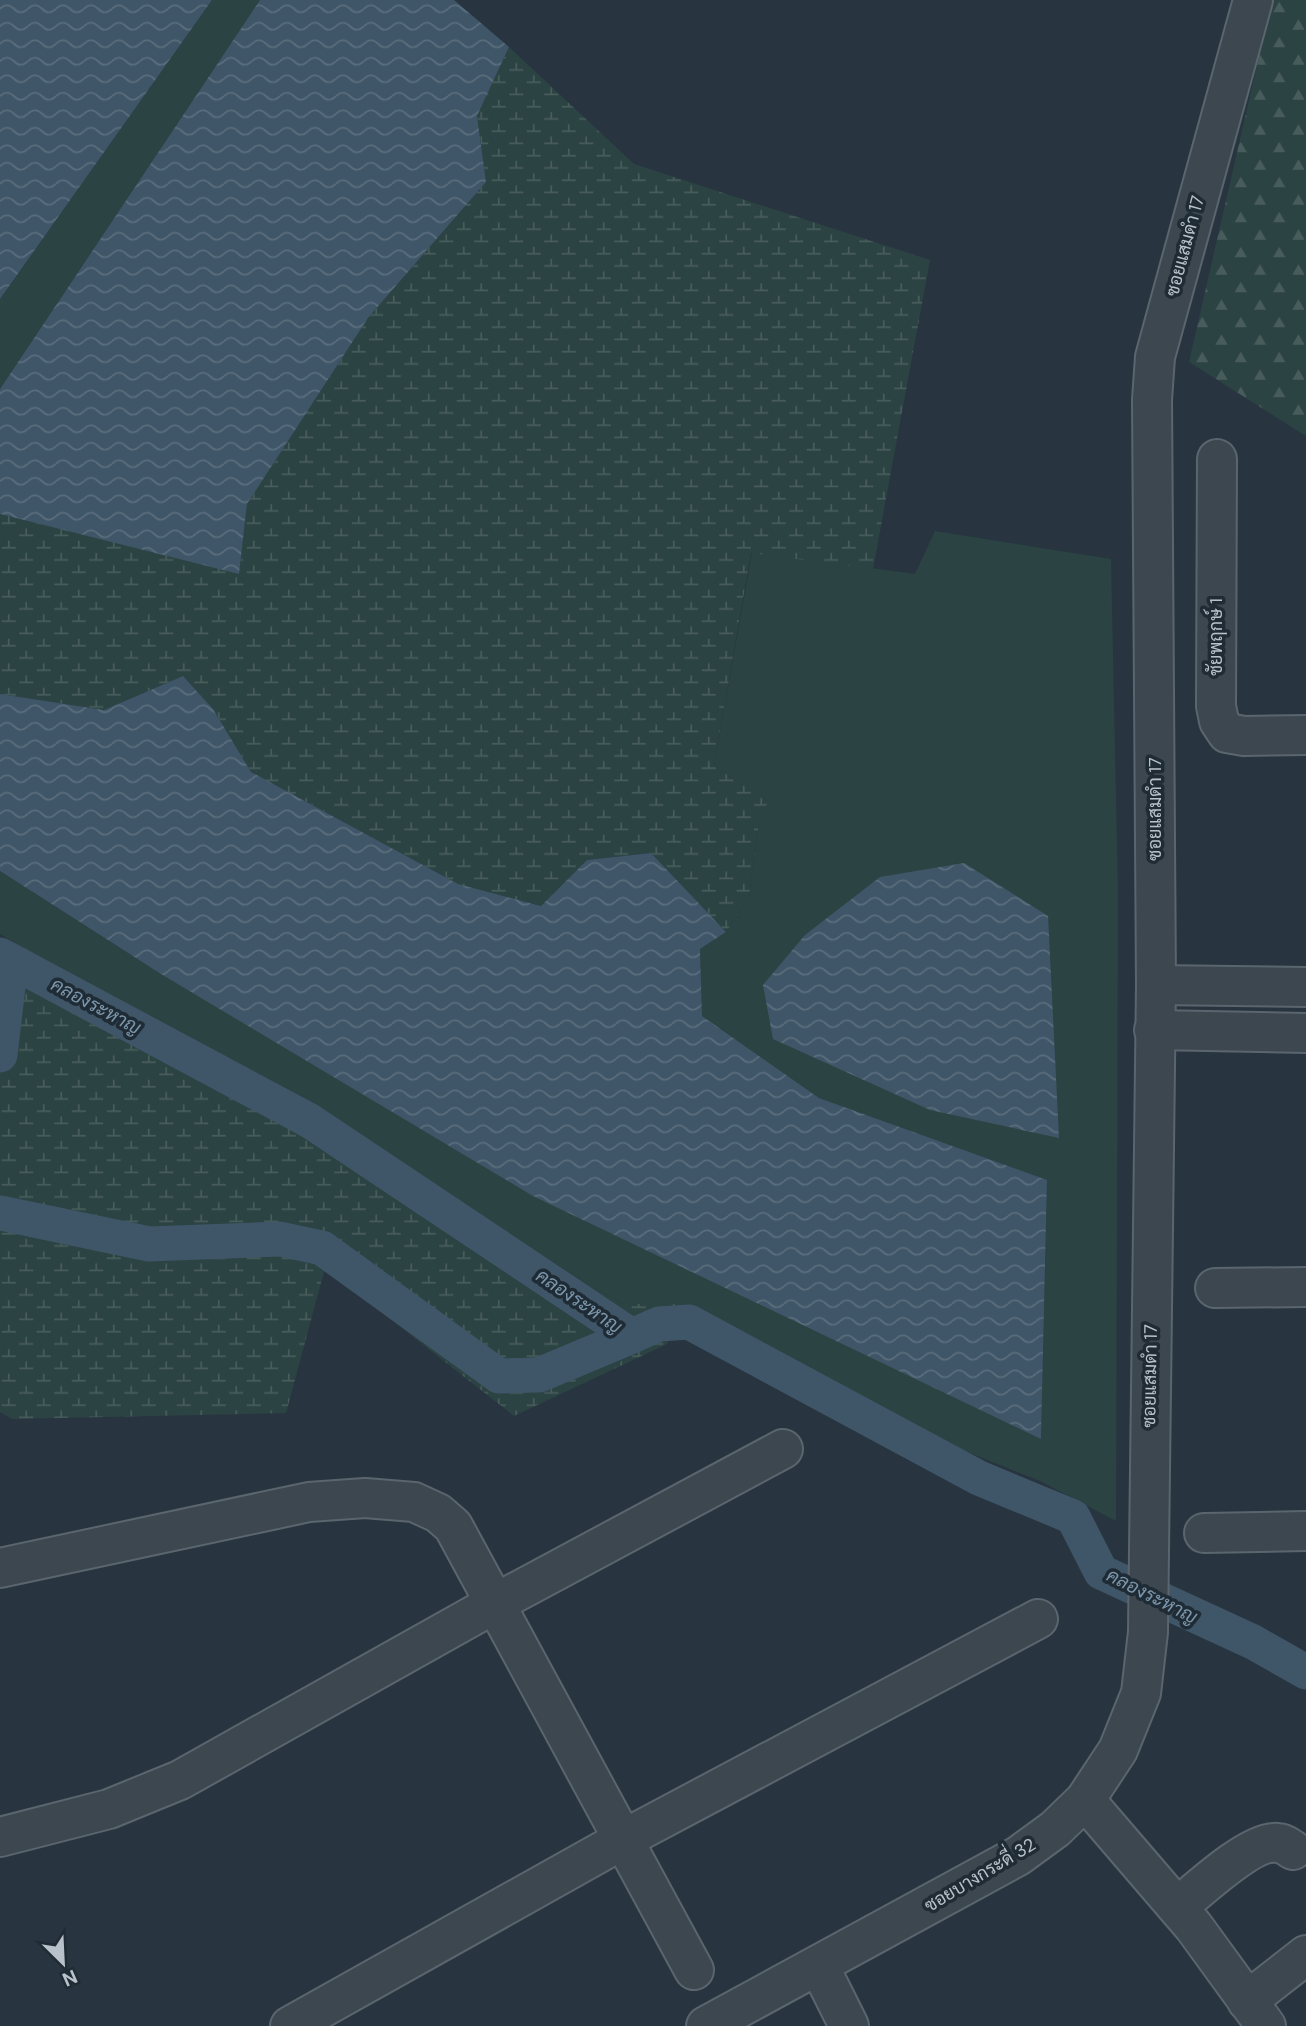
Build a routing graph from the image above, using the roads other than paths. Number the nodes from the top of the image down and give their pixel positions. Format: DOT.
graph roads {
  1 [pos="1252,0"];
  2 [pos="1217,458"];
  3 [pos="1306,735"];
  4 [pos="1156,985"];
  5 [pos="1306,987"];
  6 [pos="1154,1030"];
  7 [pos="1306,1033"];
  8 [pos="1306,1287"];
  9 [pos="1214,1288"];
  10 [pos="783,1449"];
  11 [pos="1306,1531"];
  12 [pos="1204,1533"];
  13 [pos="0,1568"];
  14 [pos="494,1604"];
  15 [pos="1038,1619"];
  16 [pos="1149,1632"];
  17 [pos="1085,1800"];
  18 [pos="0,1837"];
  19 [pos="624,1839"];
  20 [pos="1293,1850"];
  21 [pos="1178,1907"];
  22 [pos="1306,1955"];
  23 [pos="819,1966"];
  24 [pos="694,1970"];
  25 [pos="1257,2013"];
  26 [pos="290,2026"];
  27 [pos="706,2026"];
  28 [pos="849,2026"];
  1 -- 4 [label="street, ซอยแสมดำ 17"];
  2 -- 3 [label="street, ชัยพฤกษ์ 1"];
  4 -- 5 [label="street"];
  4 -- 6 [label="street, ซอยแสมดำ 17"];
  6 -- 7 [label="street"];
  6 -- 16 [label="street, ซอยแสมดำ 17"];
  8 -- 9 [label="street"];
  10 -- 14 [label="street"];
  11 -- 12 [label="street"];
  13 -- 14 [label="street"];
  14 -- 18 [label="street"];
  14 -- 19 [label="street"];
  15 -- 19 [label="street"];
  16 -- 17 [label="street, ซอยบางกระดี่ 32"];
  17 -- 21 [label="street"];
  17 -- 23 [label="street, ซอยบางกระดี่ 32"];
  19 -- 24 [label="street"];
  19 -- 26 [label="street"];
  20 -- 21 [label="street"];
  21 -- 25 [label="street"];
  22 -- 25 [label="street"];
  23 -- 27 [label="street, ซอยบางกระดี่ 32"];
  23 -- 28 [label="street"];
}
